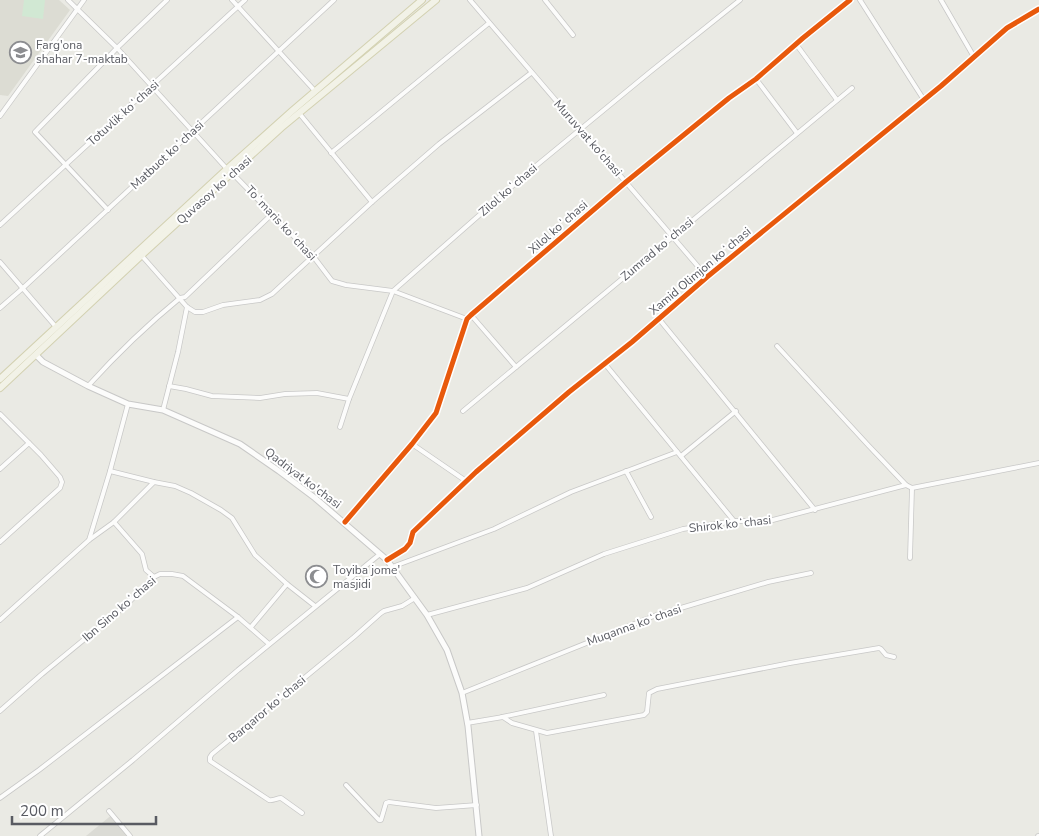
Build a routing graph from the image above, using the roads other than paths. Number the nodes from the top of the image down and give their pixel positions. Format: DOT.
graph roads {
  1 [pos="68,0"];
  2 [pos="84,0"];
  3 [pos="167,0"];
  4 [pos="232,0"];
  5 [pos="245,0"];
  6 [pos="334,0"];
  7 [pos="422,0"];
  8 [pos="436,0"];
  9 [pos="470,0"];
  10 [pos="545,0"];
  11 [pos="740,0"];
  12 [pos="850,0"];
  13 [pos="860,0"];
  14 [pos="941,0"];
  15 [pos="238,7"];
  16 [pos="78,8"];
  17 [pos="1039,9"];
  18 [pos="489,23"];
  19 [pos="573,35"];
  20 [pos="796,44"];
  21 [pos="116,48"];
  22 [pos="280,52"];
  23 [pos="974,57"];
  24 [pos="531,72"];
  25 [pos="756,79"];
  26 [pos="152,86"];
  27 [pos="852,88"];
  28 [pos="315,92"];
  29 [pos="837,100"];
  30 [pos="924,100"];
  31 [pos="2,110"];
  32 [pos="297,115"];
  33 [pos="0,116"];
  34 [pos="581,129"];
  35 [pos="193,131"];
  36 [pos="797,133"];
  37 [pos="331,153"];
  38 [pos="66,164"];
  39 [pos="229,171"];
  40 [pos="626,182"];
  41 [pos="372,202"];
  42 [pos="108,210"];
  43 [pos="272,214"];
  44 [pos="0,225"];
  45 [pos="673,237"];
  46 [pos="143,254"];
  47 [pos="313,256"];
  48 [pos="0,262"];
  49 [pos="707,277"];
  50 [pos="23,288"];
  51 [pos="393,291"];
  52 [pos="180,298"];
  53 [pos="187,306"];
  54 [pos="0,308"];
  55 [pos="471,315"];
  56 [pos="467,319"];
  57 [pos="659,319"];
  58 [pos="56,327"];
  59 [pos="777,346"];
  60 [pos="36,355"];
  61 [pos="605,364"];
  62 [pos="516,367"];
  63 [pos="0,379"];
  64 [pos="88,386"];
  65 [pos="169,386"];
  66 [pos="0,388"];
  67 [pos="349,399"];
  68 [pos="128,404"];
  69 [pos="163,410"];
  70 [pos="463,411"];
  71 [pos="736,411"];
  72 [pos="0,414"];
  73 [pos="340,427"];
  74 [pos="29,442"];
  75 [pos="412,444"];
  76 [pos="677,452"];
  77 [pos="680,456"];
  78 [pos="1039,463"];
  79 [pos="0,469"];
  80 [pos="110,471"];
  81 [pos="626,471"];
  82 [pos="466,481"];
  83 [pos="154,482"];
  84 [pos="906,485"];
  85 [pos="912,488"];
  86 [pos="815,510"];
  87 [pos="651,517"];
  88 [pos="734,521"];
  89 [pos="114,522"];
  90 [pos="345,522"];
  91 [pos="89,540"];
  92 [pos="0,542"];
  93 [pos="380,554"];
  94 [pos="910,558"];
  95 [pos="387,560"];
  96 [pos="392,567"];
  97 [pos="811,573"];
  98 [pos="154,578"];
  99 [pos="287,584"];
  100 [pos="415,598"];
  101 [pos="315,606"];
  102 [pos="427,615"];
  103 [pos="238,617"];
  104 [pos="0,620"];
  105 [pos="251,628"];
  106 [pos="269,644"];
  107 [pos="894,657"];
  108 [pos="462,693"];
  109 [pos="604,695"];
  110 [pos="0,711"];
  111 [pos="500,718"];
  112 [pos="467,723"];
  113 [pos="536,731"];
  114 [pos="346,785"];
  115 [pos="0,798"];
  116 [pos="477,805"];
  117 [pos="109,811"];
  118 [pos="302,813"];
  119 [pos="40,836"];
  120 [pos="130,836"];
  121 [pos="479,836"];
  122 [pos="551,836"];
  1 -- 16 [label="street, Toʻmaris koʻchasi"];
  2 -- 16 [label="street"];
  3 -- 21 [label="street"];
  4 -- 15 [label="street"];
  5 -- 15 [label="street, Totuvlik koʻchasi"];
  6 -- 22 [label="street, Matbuot koʻchasi"];
  7 -- 28 [label="main road, Quvasoy koʻchasi"];
  8 -- 32 [label="main road, Quvasoy koʻchasi"];
  9 -- 18 [label="street, Muruvvat ko'chasi"];
  10 -- 19 [label="street"];
  11 -- 34 [label="street, Zilol koʻchasi"];
  12 -- 20 [label="street, Xilol koʻchasi"];
  13 -- 30 [label="street"];
  14 -- 23 [label="street"];
  15 -- 22 [label="street"];
  15 -- 26 [label="street, Totuvlik koʻchasi"];
  16 -- 21 [label="street, Toʻmaris koʻchasi"];
  16 -- 31 [label="street"];
  17 -- 23 [label="street, Xamid Olimjon koʻchasi"];
  18 -- 24 [label="street, Muruvvat ko'chasi"];
  18 -- 37 [label="street"];
  20 -- 25 [label="street, Xilol koʻchasi"];
  20 -- 29 [label="street"];
  21 -- 26 [label="street, Toʻmaris koʻchasi"];
  21 -- 38 [label="street"];
  22 -- 28 [label="street"];
  22 -- 35 [label="street, Matbuot koʻchasi"];
  23 -- 30 [label="street, Xamid Olimjon koʻchasi"];
  24 -- 34 [label="street, Muruvvat ko'chasi"];
  24 -- 41 [label="street"];
  25 -- 36 [label="street"];
  25 -- 40 [label="street, Xilol koʻchasi"];
  26 -- 35 [label="street, Toʻmaris koʻchasi"];
  26 -- 38 [label="street, Totuvlik koʻchasi"];
  27 -- 29 [label="street, Zumrad koʻchasi"];
  28 -- 39 [label="main road, Quvasoy koʻchasi"];
  29 -- 36 [label="street, Zumrad koʻchasi"];
  30 -- 49 [label="street, Xamid Olimjon koʻchasi"];
  31 -- 33 [label="street"];
  32 -- 37 [label="street"];
  32 -- 39 [label="main road, Quvasoy koʻchasi"];
  34 -- 40 [label="street, Muruvvat ko'chasi"];
  34 -- 51 [label="street, Zilol koʻchasi"];
  35 -- 39 [label="street, Toʻmaris koʻchasi"];
  35 -- 42 [label="street, Matbuot koʻchasi"];
  36 -- 45 [label="street, Zumrad koʻchasi"];
  37 -- 41 [label="street"];
  38 -- 42 [label="street"];
  38 -- 44 [label="street, Totuvlik koʻchasi"];
  39 -- 43 [label="street, Toʻmaris koʻchasi"];
  39 -- 46 [label="main road, Quvasoy koʻchasi"];
  39 -- 58 [label="main road, Quvasoy koʻchasi"];
  40 -- 45 [label="street, Muruvvat ko'chasi"];
  40 -- 55 [label="street, Xilol koʻchasi"];
  41 -- 47 [label="street"];
  42 -- 50 [label="street, Matbuot koʻchasi"];
  43 -- 47 [label="street, Toʻmaris koʻchasi"];
  43 -- 52 [label="street"];
  45 -- 49 [label="street, Muruvvat ko'chasi"];
  45 -- 62 [label="street, Zumrad koʻchasi"];
  46 -- 52 [label="street"];
  46 -- 60 [label="main road, Quvasoy koʻchasi"];
  47 -- 51 [label="street, Toʻmaris koʻchasi"];
  47 -- 53 [label="street"];
  48 -- 50 [label="street"];
  49 -- 57 [label="street, Xamid Olimjon koʻchasi"];
  50 -- 54 [label="street, Matbuot koʻchasi"];
  50 -- 58 [label="street"];
  51 -- 56 [label="street, Toʻmaris koʻchasi"];
  51 -- 67 [label="street, Zilol koʻchasi"];
  52 -- 53 [label="street"];
  52 -- 64 [label="street"];
  53 -- 65 [label="street"];
  55 -- 56 [label="street, Xilol koʻchasi"];
  55 -- 62 [label="street"];
  56 -- 75 [label="street, Xilol koʻchasi"];
  57 -- 61 [label="street, Xamid Olimjon koʻchasi"];
  57 -- 71 [label="street"];
  58 -- 63 [label="main road, Quvasoy koʻchasi"];
  59 -- 84 [label="street"];
  60 -- 64 [label="street, Qadriyat ko'chasi"];
  60 -- 66 [label="main road, Quvasoy koʻchasi"];
  61 -- 76 [label="street"];
  61 -- 82 [label="street, Xamid Olimjon koʻchasi"];
  62 -- 70 [label="street, Zumrad koʻchasi"];
  64 -- 68 [label="street, Qadriyat ko'chasi"];
  65 -- 67 [label="street"];
  65 -- 69 [label="street"];
  67 -- 73 [label="street, Zilol koʻchasi"];
  68 -- 69 [label="street, Qadriyat ko'chasi"];
  68 -- 80 [label="street"];
  69 -- 90 [label="street, Qadriyat ko'chasi"];
  71 -- 77 [label="street"];
  71 -- 86 [label="street"];
  72 -- 74 [label="street"];
  74 -- 79 [label="street"];
  74 -- 92 [label="street"];
  75 -- 82 [label="street"];
  75 -- 90 [label="street, Xilol koʻchasi"];
  76 -- 77 [label="street"];
  76 -- 81 [label="street"];
  77 -- 88 [label="street"];
  78 -- 85 [label="street"];
  80 -- 83 [label="street"];
  80 -- 91 [label="street"];
  81 -- 87 [label="street"];
  81 -- 96 [label="street"];
  82 -- 95 [label="street, Xamid Olimjon koʻchasi"];
  83 -- 89 [label="street"];
  83 -- 99 [label="street"];
  84 -- 85 [label="street"];
  84 -- 86 [label="street, Shirok koʻchasi"];
  85 -- 94 [label="street"];
  86 -- 88 [label="street, Shirok koʻchasi"];
  88 -- 102 [label="street, Shirok koʻchasi"];
  89 -- 91 [label="street"];
  89 -- 98 [label="street"];
  90 -- 93 [label="street, Qadriyat ko'chasi"];
  91 -- 104 [label="street"];
  93 -- 95 [label="street, Qadriyat ko'chasi"];
  93 -- 101 [label="street"];
  95 -- 96 [label="street, Qadriyat ko'chasi"];
  96 -- 100 [label="street, Qadriyat ko'chasi"];
  97 -- 108 [label="street, Muqanna koʻchasi"];
  98 -- 103 [label="street, Ibn Sino koʻchasi"];
  98 -- 110 [label="street, Ibn Sino koʻchasi"];
  99 -- 101 [label="street"];
  99 -- 105 [label="street"];
  100 -- 102 [label="street, Qadriyat ko'chasi"];
  100 -- 118 [label="street, Barqaror koʻchasi"];
  101 -- 106 [label="street"];
  102 -- 108 [label="street, Qadriyat ko'chasi"];
  103 -- 105 [label="street, Ibn Sino koʻchasi"];
  103 -- 115 [label="street"];
  105 -- 106 [label="street, Ibn Sino koʻchasi"];
  106 -- 119 [label="street"];
  107 -- 113 [label="street"];
  108 -- 112 [label="street, Qadriyat ko'chasi"];
  109 -- 111 [label="street"];
  111 -- 112 [label="street"];
  111 -- 113 [label="street"];
  112 -- 116 [label="street, Qadriyat ko'chasi"];
  113 -- 122 [label="street"];
  114 -- 116 [label="street"];
  116 -- 121 [label="street, Qadriyat ko'chasi"];
  117 -- 120 [label="street"];
}
